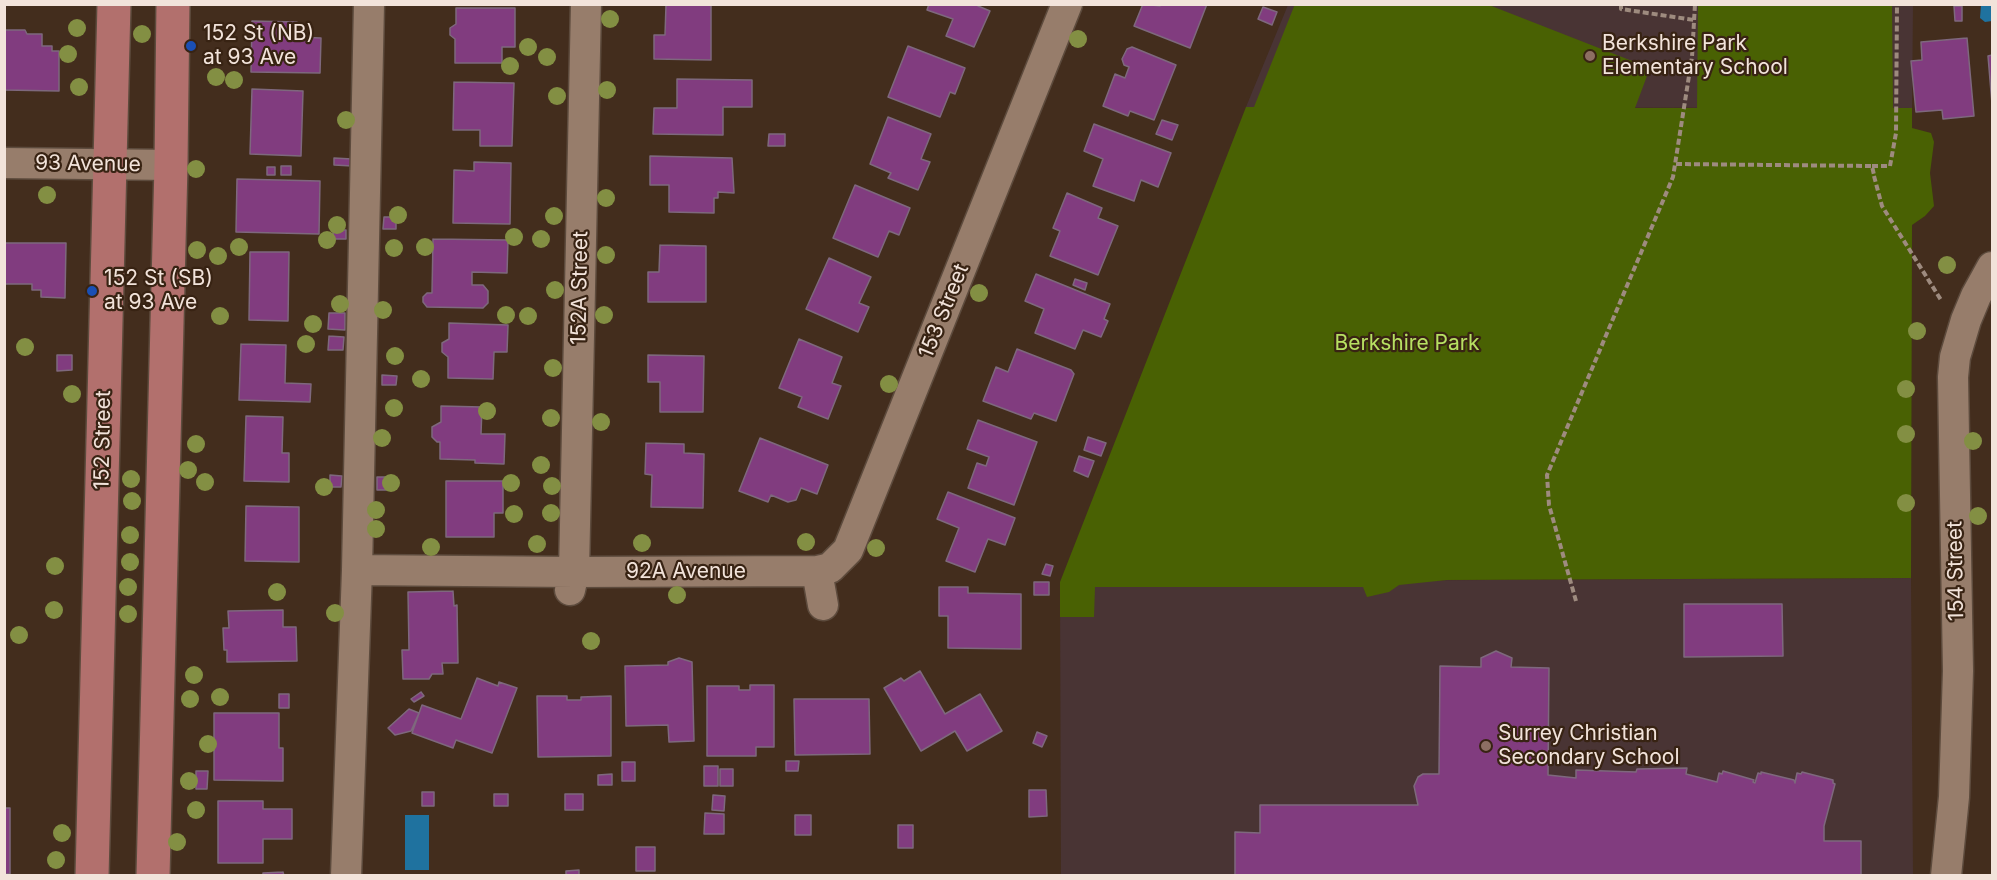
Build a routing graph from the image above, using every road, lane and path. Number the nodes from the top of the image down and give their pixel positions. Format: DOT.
graph roads {
  1 [pos="114,4"];
  2 [pos="173,4"];
  3 [pos="369,4"];
  4 [pos="586,4"];
  5 [pos="1067,4"];
  6 [pos="1621,4"];
  7 [pos="1695,4"];
  8 [pos="1897,4"];
  9 [pos="1694,20"];
  10 [pos="4,163"];
  11 [pos="1676,164"];
  12 [pos="110,165"];
  13 [pos="171,165"];
  14 [pos="1872,166"];
  15 [pos="1990,271"];
  16 [pos="1946,309"];
  17 [pos="357,570"];
  18 [pos="817,571"];
  19 [pos="572,581"];
  20 [pos="1576,602"];
  21 [pos="823,605"];
  22 [pos="92,876"];
  23 [pos="153,876"];
  24 [pos="346,876"];
  25 [pos="1946,876"];
  1 -- 12 [label="main road, 152 Street"];
  2 -- 13 [label="main road"];
  3 -- 17 [label="street"];
  4 -- 19 [label="street, 152A Street"];
  5 -- 18 [label="street, 153 Street"];
  6 -- 9 [label="path"];
  7 -- 9 [label="path"];
  8 -- 14 [label="path"];
  9 -- 11 [label="path"];
  10 -- 12 [label="street, 93 Avenue"];
  11 -- 14 [label="path"];
  11 -- 20 [label="path"];
  12 -- 13 [label="street, 93 Avenue"];
  12 -- 22 [label="main road, 152 Street"];
  13 -- 23 [label="main road"];
  14 -- 16 [label="path"];
  15 -- 25 [label="street, 154 Street"];
  17 -- 19 [label="street, 92A Avenue"];
  17 -- 24 [label="street"];
  18 -- 19 [label="street, 92A Avenue"];
  18 -- 21 [label="street"];
}
